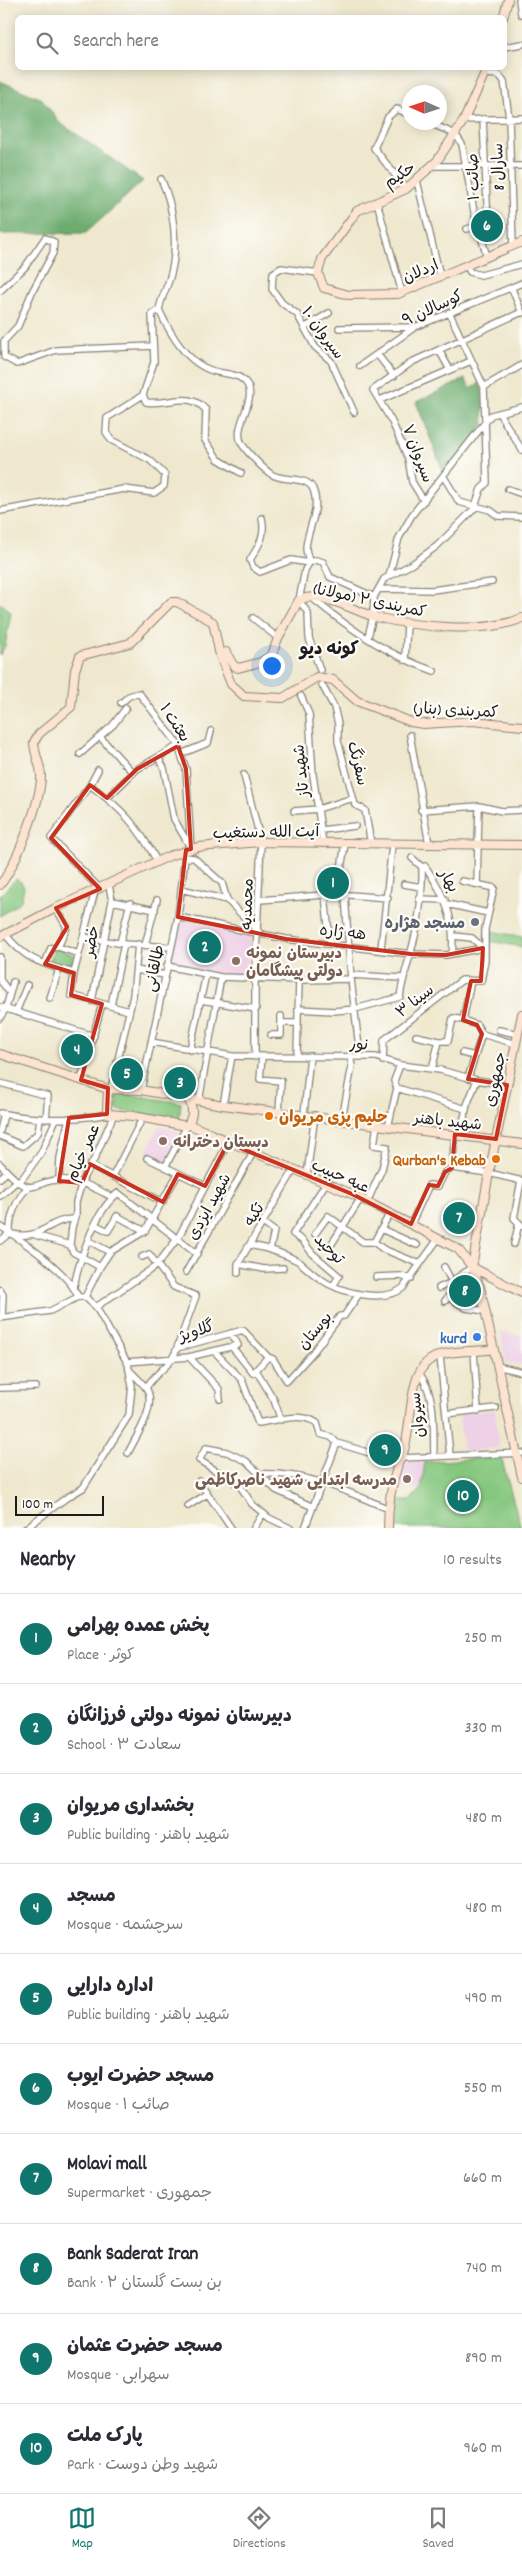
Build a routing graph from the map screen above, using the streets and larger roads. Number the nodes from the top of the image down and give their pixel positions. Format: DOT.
graph roads {
  1 [pos="508,0"];
  2 [pos="519,0"];
  3 [pos="521,14"];
  4 [pos="504,15"];
  5 [pos="522,45"];
  6 [pos="507,47"];
  7 [pos="486,71"];
  8 [pos="402,111"];
  9 [pos="509,118"];
  10 [pos="522,118"];
  11 [pos="484,119"];
  12 [pos="464,120"];
  13 [pos="446,130"];
  14 [pos="455,134"];
  15 [pos="433,166"];
  16 [pos="466,166"];
  17 [pos="485,166"];
  18 [pos="510,166"];
  19 [pos="522,166"];
  20 [pos="161,179"];
  21 [pos="417,181"];
  22 [pos="406,189"];
  23 [pos="377,202"];
  24 [pos="478,226"];
  25 [pos="467,229"];
  26 [pos="522,242"];
  27 [pos="513,246"];
  28 [pos="487,256"];
  29 [pos="522,264"];
  30 [pos="466,266"];
  31 [pos="318,273"];
  32 [pos="440,276"];
  33 [pos="522,283"];
  34 [pos="512,289"];
  35 [pos="0,291"];
  36 [pos="402,292"];
  37 [pos="158,310"];
  38 [pos="449,312"];
  39 [pos="522,312"];
  40 [pos="329,313"];
  41 [pos="415,327"];
  42 [pos="304,328"];
  43 [pos="339,328"];
  44 [pos="461,339"];
  45 [pos="153,346"];
  46 [pos="439,350"];
  47 [pos="377,354"];
  48 [pos="471,361"];
  49 [pos="522,365"];
  50 [pos="360,366"];
  51 [pos="450,370"];
  52 [pos="394,376"];
  53 [pos="484,387"];
  54 [pos="143,395"];
  55 [pos="380,400"];
  56 [pos="522,407"];
  57 [pos="354,412"];
  58 [pos="499,412"];
  59 [pos="485,423"];
  60 [pos="522,450"];
  61 [pos="241,473"];
  62 [pos="444,477"];
  63 [pos="508,489"];
  64 [pos="522,494"];
  65 [pos="424,501"];
  66 [pos="475,506"];
  67 [pos="0,511"];
  68 [pos="522,517"];
  69 [pos="262,518"];
  70 [pos="309,563"];
  71 [pos="389,576"];
  72 [pos="492,582"];
  73 [pos="380,589"];
  74 [pos="374,597"];
  75 [pos="312,598"];
  76 [pos="299,600"];
  77 [pos="373,616"];
  78 [pos="253,618"];
  79 [pos="522,618"];
  80 [pos="407,624"];
  81 [pos="368,637"];
  82 [pos="278,638"];
  83 [pos="223,654"];
  84 [pos="405,660"];
  85 [pos="320,670"];
  86 [pos="434,671"];
  87 [pos="322,685"];
  88 [pos="301,696"];
  89 [pos="121,703"];
  90 [pos="126,708"];
  91 [pos="522,726"];
  92 [pos="211,731"];
  93 [pos="410,735"];
  94 [pos="100,736"];
  95 [pos="178,746"];
  96 [pos="80,754"];
  97 [pos="181,754"];
  98 [pos="158,757"];
  99 [pos="98,770"];
  100 [pos="133,773"];
  101 [pos="244,775"];
  102 [pos="90,785"];
  103 [pos="107,798"];
  104 [pos="354,798"];
  105 [pos="479,806"];
  106 [pos="318,809"];
  107 [pos="422,810"];
  108 [pos="522,810"];
  109 [pos="294,812"];
  110 [pos="355,826"];
  111 [pos="322,830"];
  112 [pos="261,842"];
  113 [pos="323,844"];
  114 [pos="345,844"];
  115 [pos="372,844"];
  116 [pos="429,844"];
  117 [pos="476,844"];
  118 [pos="392,845"];
  119 [pos="522,845"];
  120 [pos="186,852"];
  121 [pos="412,858"];
  122 [pos="157,861"];
  123 [pos="422,866"];
  124 [pos="462,881"];
  125 [pos="109,884"];
  126 [pos="404,884"];
  127 [pos="476,884"];
  128 [pos="0,885"];
  129 [pos="421,887"];
  130 [pos="181,889"];
  131 [pos="98,890"];
  132 [pos="336,894"];
  133 [pos="325,895"];
  134 [pos="344,895"];
  135 [pos="388,898"];
  136 [pos="419,899"];
  137 [pos="112,900"];
  138 [pos="157,900"];
  139 [pos="227,900"];
  140 [pos="260,900"];
  141 [pos="446,902"];
  142 [pos="130,903"];
  143 [pos="56,908"];
  144 [pos="155,910"];
  145 [pos="488,913"];
  146 [pos="178,917"];
  147 [pos="259,932"];
  148 [pos="3,936"];
  149 [pos="454,936"];
  150 [pos="84,937"];
  151 [pos="104,941"];
  152 [pos="122,943"];
  153 [pos="330,944"];
  154 [pos="142,945"];
  155 [pos="349,946"];
  156 [pos="58,947"];
  157 [pos="171,947"];
  158 [pos="483,948"];
  159 [pos="381,949"];
  160 [pos="79,954"];
  161 [pos="411,954"];
  162 [pos="452,954"];
  163 [pos="0,957"];
  164 [pos="45,964"];
  165 [pos="167,966"];
  166 [pos="59,969"];
  167 [pos="136,970"];
  168 [pos="74,974"];
  169 [pos="206,974"];
  170 [pos="165,975"];
  171 [pos="221,977"];
  172 [pos="351,977"];
  173 [pos="256,978"];
  174 [pos="402,978"];
  175 [pos="299,980"];
  176 [pos="471,981"];
  177 [pos="13,982"];
  178 [pos="27,985"];
  179 [pos="10,993"];
  180 [pos="50,998"];
  181 [pos="201,1000"];
  182 [pos="92,1002"];
  183 [pos="217,1003"];
  184 [pos="102,1004"];
  185 [pos="110,1005"];
  186 [pos="3,1008"];
  187 [pos="256,1009"];
  188 [pos="298,1009"];
  189 [pos="355,1009"];
  190 [pos="129,1011"];
  191 [pos="16,1012"];
  192 [pos="522,1014"];
  193 [pos="0,1018"];
  194 [pos="462,1020"];
  195 [pos="297,1023"];
  196 [pos="499,1030"];
  197 [pos="482,1034"];
  198 [pos="518,1034"];
  199 [pos="272,1035"];
  200 [pos="94,1036"];
  201 [pos="416,1036"];
  202 [pos="439,1041"];
  203 [pos="151,1042"];
  204 [pos="516,1044"];
  205 [pos="190,1050"];
  206 [pos="462,1052"];
  207 [pos="208,1053"];
  208 [pos="0,1054"];
  209 [pos="232,1056"];
  210 [pos="297,1056"];
  211 [pos="310,1056"];
  212 [pos="350,1056"];
  213 [pos="360,1056"];
  214 [pos="475,1056"];
  215 [pos="259,1057"];
  216 [pos="383,1061"];
  217 [pos="400,1065"];
  218 [pos="432,1069"];
  219 [pos="468,1078"];
  220 [pos="81,1080"];
  221 [pos="477,1080"];
  222 [pos="0,1082"];
  223 [pos="507,1085"];
  224 [pos="397,1088"];
  225 [pos="110,1089"];
  226 [pos="140,1090"];
  227 [pos="188,1100"];
  228 [pos="199,1101"];
  229 [pos="223,1105"];
  230 [pos="466,1109"];
  231 [pos="278,1112"];
  232 [pos="2,1113"];
  233 [pos="112,1114"];
  234 [pos="304,1114"];
  235 [pos="315,1115"];
  236 [pos="143,1117"];
  237 [pos="69,1118"];
  238 [pos="342,1118"];
  239 [pos="43,1119"];
  240 [pos="56,1119"];
  241 [pos="188,1125"];
  242 [pos="376,1125"];
  243 [pos="388,1127"];
  244 [pos="0,1131"];
  245 [pos="458,1134"];
  246 [pos="0,1136"];
  247 [pos="496,1139"];
  248 [pos="228,1143"];
  249 [pos="522,1144"];
  250 [pos="252,1152"];
  251 [pos="147,1158"];
  252 [pos="0,1164"];
  253 [pos="90,1164"];
  254 [pos="165,1167"];
  255 [pos="452,1168"];
  256 [pos="294,1170"];
  257 [pos="7,1172"];
  258 [pos="488,1172"];
  259 [pos="178,1174"];
  260 [pos="307,1175"];
  261 [pos="113,1176"];
  262 [pos="0,1178"];
  263 [pos="59,1181"];
  264 [pos="522,1181"];
  265 [pos="18,1182"];
  266 [pos="82,1183"];
  267 [pos="326,1183"];
  268 [pos="206,1186"];
  269 [pos="28,1187"];
  270 [pos="0,1196"];
  271 [pos="112,1197"];
  272 [pos="364,1200"];
  273 [pos="162,1202"];
  274 [pos="390,1213"];
  275 [pos="74,1219"];
  276 [pos="152,1220"];
  277 [pos="518,1222"];
  278 [pos="263,1223"];
  279 [pos="411,1224"];
  280 [pos="0,1226"];
  281 [pos="96,1226"];
  282 [pos="342,1228"];
  283 [pos="380,1229"];
  284 [pos="143,1230"];
  285 [pos="10,1233"];
  286 [pos="315,1234"];
  287 [pos="34,1235"];
  288 [pos="178,1238"];
  289 [pos="438,1239"];
  290 [pos="0,1241"];
  291 [pos="89,1241"];
  292 [pos="374,1242"];
  293 [pos="514,1244"];
  294 [pos="70,1245"];
  295 [pos="250,1245"];
  296 [pos="331,1245"];
  297 [pos="417,1245"];
  298 [pos="270,1250"];
  299 [pos="110,1252"];
  300 [pos="196,1254"];
  301 [pos="80,1257"];
  302 [pos="142,1257"];
  303 [pos="238,1264"];
  304 [pos="420,1264"];
  305 [pos="100,1266"];
  306 [pos="156,1266"];
  307 [pos="444,1267"];
  308 [pos="472,1267"];
  309 [pos="284,1268"];
  310 [pos="186,1272"];
  311 [pos="238,1273"];
  312 [pos="376,1277"];
  313 [pos="411,1279"];
  314 [pos="452,1282"];
  315 [pos="74,1286"];
  316 [pos="333,1286"];
  317 [pos="439,1288"];
  318 [pos="0,1290"];
  319 [pos="522,1293"];
  320 [pos="359,1294"];
  321 [pos="78,1297"];
  322 [pos="85,1297"];
  323 [pos="445,1301"];
  324 [pos="96,1307"];
  325 [pos="485,1311"];
  326 [pos="1,1318"];
  327 [pos="230,1333"];
  328 [pos="232,1347"];
  329 [pos="177,1348"];
  330 [pos="494,1349"];
  331 [pos="214,1351"];
  332 [pos="474,1352"];
  333 [pos="440,1356"];
  334 [pos="189,1357"];
  335 [pos="268,1357"];
  336 [pos="174,1359"];
  337 [pos="127,1362"];
  338 [pos="498,1366"];
  339 [pos="129,1370"];
  340 [pos="254,1372"];
  341 [pos="522,1372"];
  342 [pos="419,1373"];
  343 [pos="36,1387"];
  344 [pos="0,1388"];
  345 [pos="146,1388"];
  346 [pos="220,1399"];
  347 [pos="496,1408"];
  348 [pos="478,1411"];
  349 [pos="446,1414"];
  350 [pos="281,1420"];
  351 [pos="338,1443"];
  352 [pos="128,1453"];
  353 [pos="519,1453"];
  354 [pos="434,1456"];
  355 [pos="450,1456"];
  356 [pos="400,1460"];
  357 [pos="260,1474"];
  358 [pos="522,1477"];
  359 [pos="199,1481"];
  360 [pos="322,1482"];
  361 [pos="207,1494"];
  362 [pos="188,1506"];
  363 [pos="313,1507"];
  364 [pos="388,1509"];
  365 [pos="263,1513"];
  366 [pos="26,1528"];
  367 [pos="231,1528"];
  368 [pos="254,1528"];
  369 [pos="290,1528"];
  370 [pos="305,1528"];
  371 [pos="388,1528"];
  1 -- 4 [label="street"];
  2 -- 3 [label="street"];
  5 -- 6 [label="street"];
  7 -- 9 [label="street, سارال 8"];
  7 -- 12 [label="street, حکیم"];
  8 -- 22 [label="street"];
  9 -- 10 [label="street"];
  9 -- 11 [label="street"];
  9 -- 18 [label="street, سارال 8"];
  11 -- 12 [label="street"];
  11 -- 17 [label="street, صائب ۱"];
  12 -- 14 [label="street, حکیم"];
  13 -- 14 [label="street"];
  14 -- 15 [label="street, حکیم"];
  14 -- 16 [label="street"];
  15 -- 16 [label="street"];
  15 -- 21 [label="street, حکیم"];
  16 -- 17 [label="street"];
  16 -- 24 [label="street"];
  17 -- 18 [label="street"];
  17 -- 24 [label="street, صائب ۱"];
  18 -- 19 [label="street"];
  18 -- 27 [label="street, سارال 8"];
  20 -- 37 [label="street"];
  21 -- 22 [label="street, حکیم"];
  21 -- 32 [label="street"];
  22 -- 23 [label="street, حکیم"];
  23 -- 31 [label="street, حکیم"];
  23 -- 36 [label="street"];
  24 -- 25 [label="street"];
  24 -- 28 [label="street"];
  26 -- 27 [label="street, اردلان"];
  27 -- 28 [label="street, اردلان"];
  28 -- 30 [label="street, اردلان"];
  29 -- 30 [label="street"];
  30 -- 32 [label="street, اردلان"];
  31 -- 36 [label="street, اردلان"];
  31 -- 42 [label="street, سیروان ۱۰"];
  32 -- 36 [label="street, اردلان"];
  33 -- 34 [label="street, کوسالان ۹"];
  34 -- 38 [label="street, کوسالان ۹"];
  34 -- 39 [label="street"];
  35 -- 45 [label="street"];
  37 -- 45 [label="street"];
  37 -- 70 [label="street"];
  38 -- 41 [label="street, کوسالان ۹"];
  38 -- 44 [label="street"];
  39 -- 44 [label="street"];
  40 -- 42 [label="street"];
  41 -- 43 [label="street"];
  41 -- 47 [label="street, کوسالان ۹"];
  42 -- 57 [label="street, سیروان ۱۰"];
  44 -- 46 [label="street"];
  44 -- 48 [label="street"];
  45 -- 54 [label="street"];
  46 -- 51 [label="street"];
  46 -- 52 [label="street"];
  47 -- 50 [label="street, کوسالان ۹"];
  47 -- 52 [label="street"];
  48 -- 51 [label="street"];
  48 -- 53 [label="street"];
  49 -- 53 [label="street"];
  51 -- 55 [label="street"];
  52 -- 55 [label="street, سیروان ۷"];
  53 -- 59 [label="street"];
  54 -- 61 [label="street"];
  54 -- 67 [label="street"];
  55 -- 65 [label="street, سیروان ۷"];
  56 -- 58 [label="street"];
  58 -- 59 [label="street"];
  58 -- 60 [label="street"];
  59 -- 62 [label="street"];
  59 -- 66 [label="street"];
  62 -- 65 [label="street"];
  62 -- 66 [label="street"];
  63 -- 64 [label="street"];
  65 -- 71 [label="street"];
  66 -- 68 [label="street"];
  66 -- 71 [label="street"];
  69 -- 70 [label="street"];
  70 -- 74 [label="street"];
  70 -- 76 [label="street"];
  71 -- 73 [label="street"];
  72 -- 73 [label="street"];
  73 -- 74 [label="street"];
  74 -- 77 [label="street"];
  75 -- 76 [label="street, کمربندی ۲ (مولانا)"];
  75 -- 77 [label="street, کمربندی ۲ (مولانا)"];
  75 -- 81 [label="street"];
  76 -- 82 [label="street, کمربندی ۲ (مولانا)"];
  76 -- 85 [label="street"];
  77 -- 80 [label="street, کمربندی ۲ (مولانا)"];
  77 -- 81 [label="street"];
  78 -- 82 [label="street"];
  79 -- 80 [label="street, کمربندی ۲ (مولانا)"];
  80 -- 84 [label="street"];
  81 -- 84 [label="street"];
  82 -- 83 [label="street, کمربندی ۲ (مولانا)"];
  83 -- 91 [label="street, کمربندی (بنار)"];
  83 -- 128 [label="street, کمربندی (بنار)"];
  84 -- 86 [label="street"];
  87 -- 104 [label="street, سفرنگ"];
  88 -- 106 [label="street, شهید تاز"];
  89 -- 95 [label="street, بعثت ۱"];
  90 -- 94 [label="street"];
  92 -- 97 [label="street"];
  93 -- 107 [label="street"];
  94 -- 96 [label="street"];
  94 -- 100 [label="street"];
  95 -- 97 [label="street, بعثت ۱"];
  95 -- 98 [label="street"];
  97 -- 120 [label="street, بعثت ۱"];
  98 -- 100 [label="street"];
  98 -- 120 [label="street"];
  99 -- 102 [label="street"];
  100 -- 103 [label="street"];
  101 -- 112 [label="street, محمدیه"];
  102 -- 103 [label="street"];
  102 -- 131 [label="street"];
  103 -- 122 [label="street"];
  104 -- 106 [label="street"];
  104 -- 115 [label="street, سفرنگ"];
  105 -- 107 [label="street"];
  105 -- 108 [label="street"];
  105 -- 117 [label="street"];
  106 -- 109 [label="street"];
  106 -- 111 [label="street, شهید تاز"];
  107 -- 116 [label="street"];
  110 -- 111 [label="street"];
  111 -- 113 [label="street, شهید تاز"];
  112 -- 113 [label="street, آیت الله دستغیب"];
  112 -- 120 [label="street, آیت الله دستغیب"];
  112 -- 140 [label="street, محمدیه"];
  113 -- 114 [label="street, آیت الله دستغیب"];
  114 -- 115 [label="street, آیت الله دستغیب"];
  114 -- 132 [label="street"];
  115 -- 118 [label="street, آیت الله دستغیب"];
  116 -- 117 [label="street, آیت الله دستغیب"];
  116 -- 118 [label="street, آیت الله دستغیب"];
  117 -- 119 [label="street, آیت الله دستغیب"];
  117 -- 127 [label="street"];
  118 -- 135 [label="street"];
  120 -- 122 [label="street, آیت الله دستغیب"];
  120 -- 130 [label="street, طالقانی"];
  120 -- 139 [label="street"];
  121 -- 123 [label="street, بهار"];
  122 -- 125 [label="street, آیت الله دستغیب"];
  123 -- 129 [label="street"];
  123 -- 141 [label="street, بهار"];
  124 -- 127 [label="street"];
  125 -- 131 [label="street, آیت الله دستغیب"];
  125 -- 137 [label="street, خضر"];
  126 -- 129 [label="street"];
  127 -- 145 [label="street"];
  129 -- 136 [label="street"];
  130 -- 139 [label="street"];
  130 -- 146 [label="street, طالقانی"];
  131 -- 143 [label="street, آیت الله دستغیب"];
  131 -- 150 [label="street"];
  132 -- 133 [label="street"];
  132 -- 134 [label="street"];
  133 -- 140 [label="street"];
  133 -- 153 [label="street"];
  134 -- 135 [label="street"];
  134 -- 155 [label="street"];
  135 -- 159 [label="street"];
  136 -- 141 [label="street"];
  136 -- 161 [label="street"];
  137 -- 142 [label="street"];
  137 -- 151 [label="street, خضر"];
  138 -- 144 [label="street"];
  139 -- 147 [label="street"];
  140 -- 147 [label="street, محمدیه"];
  141 -- 145 [label="street"];
  141 -- 149 [label="street, بهار"];
  142 -- 144 [label="street"];
  142 -- 152 [label="street"];
  143 -- 148 [label="street, آیت الله دستغیب"];
  143 -- 156 [label="street"];
  144 -- 154 [label="street"];
  145 -- 158 [label="street"];
  146 -- 147 [label="street, هه ژاره"];
  146 -- 157 [label="street, طالقانی"];
  147 -- 153 [label="street, هه ژاره"];
  147 -- 173 [label="street, محمدیه"];
  148 -- 164 [label="street"];
  149 -- 158 [label="street"];
  149 -- 162 [label="street, بهار"];
  150 -- 151 [label="street"];
  150 -- 160 [label="street"];
  151 -- 152 [label="street"];
  151 -- 182 [label="street, خضر"];
  152 -- 154 [label="street"];
  152 -- 185 [label="street"];
  153 -- 155 [label="street, هه ژاره"];
  154 -- 157 [label="street"];
  154 -- 167 [label="street"];
  155 -- 159 [label="street, هه ژاره"];
  155 -- 172 [label="street"];
  156 -- 160 [label="street"];
  156 -- 164 [label="street"];
  157 -- 165 [label="street, طالقانی"];
  158 -- 162 [label="street, هه ژاره"];
  158 -- 176 [label="street, سینا ۳"];
  159 -- 161 [label="street, هه ژاره"];
  160 -- 168 [label="street"];
  161 -- 162 [label="street, هه ژاره"];
  161 -- 174 [label="street"];
  163 -- 179 [label="street"];
  164 -- 166 [label="street"];
  165 -- 169 [label="street"];
  165 -- 170 [label="street, طالقانی"];
  166 -- 168 [label="street"];
  166 -- 180 [label="street"];
  167 -- 170 [label="street"];
  167 -- 190 [label="street"];
  168 -- 182 [label="street"];
  169 -- 171 [label="street"];
  169 -- 181 [label="street"];
  170 -- 203 [label="street, طالقانی"];
  171 -- 173 [label="street"];
  171 -- 183 [label="street"];
  172 -- 174 [label="street"];
  172 -- 175 [label="street"];
  172 -- 189 [label="street"];
  173 -- 175 [label="street"];
  173 -- 187 [label="street, محمدیه"];
  174 -- 189 [label="street"];
  175 -- 188 [label="street"];
  176 -- 194 [label="street"];
  176 -- 216 [label="street, سینا ۳"];
  177 -- 179 [label="street"];
  178 -- 191 [label="street"];
  179 -- 186 [label="street"];
  181 -- 183 [label="street"];
  181 -- 205 [label="street"];
  182 -- 184 [label="street"];
  183 -- 187 [label="street"];
  183 -- 207 [label="street"];
  184 -- 185 [label="street"];
  184 -- 200 [label="street"];
  185 -- 190 [label="street"];
  186 -- 191 [label="street"];
  186 -- 193 [label="street"];
  187 -- 215 [label="street, محمدیه"];
  188 -- 189 [label="street"];
  188 -- 195 [label="street"];
  189 -- 213 [label="street"];
  190 -- 225 [label="street"];
  191 -- 200 [label="street"];
  192 -- 198 [label="street, جمهوری"];
  194 -- 197 [label="street"];
  194 -- 202 [label="street"];
  195 -- 199 [label="street"];
  195 -- 210 [label="street"];
  196 -- 198 [label="street"];
  197 -- 204 [label="street"];
  197 -- 214 [label="street"];
  198 -- 204 [label="street, جمهوری"];
  200 -- 220 [label="street"];
  201 -- 202 [label="street"];
  202 -- 218 [label="street"];
  203 -- 205 [label="street, نور"];
  203 -- 226 [label="street, طالقانی"];
  204 -- 223 [label="street, جمهوری"];
  205 -- 207 [label="street, نور"];
  206 -- 214 [label="street"];
  207 -- 209 [label="street, نور"];
  207 -- 228 [label="street"];
  208 -- 220 [label="street, شهید باهنر"];
  209 -- 215 [label="street, نور"];
  209 -- 229 [label="street"];
  210 -- 211 [label="street, نور"];
  210 -- 215 [label="street, نور"];
  211 -- 212 [label="street, نور"];
  211 -- 234 [label="street"];
  212 -- 213 [label="street, نور"];
  212 -- 238 [label="street"];
  213 -- 216 [label="street, نور"];
  214 -- 219 [label="street"];
  215 -- 231 [label="street, محمدیه"];
  216 -- 217 [label="street, نور"];
  217 -- 218 [label="street, نور"];
  217 -- 224 [label="street"];
  218 -- 219 [label="street, نور"];
  219 -- 221 [label="street, نور"];
  220 -- 225 [label="street, شهید باهنر"];
  221 -- 223 [label="street, نور"];
  221 -- 230 [label="street"];
  222 -- 239 [label="street"];
  223 -- 247 [label="street, جمهوری"];
  224 -- 230 [label="street"];
  224 -- 243 [label="street"];
  225 -- 226 [label="street, شهید باهنر"];
  225 -- 233 [label="street"];
  226 -- 227 [label="street, شهید باهنر"];
  227 -- 228 [label="street, شهید باهنر"];
  227 -- 241 [label="street"];
  228 -- 229 [label="street, شهید باهنر"];
  229 -- 231 [label="street, شهید باهنر"];
  230 -- 245 [label="street"];
  231 -- 234 [label="street, شهید باهنر"];
  232 -- 239 [label="street"];
  232 -- 244 [label="street"];
  233 -- 236 [label="street"];
  233 -- 237 [label="street"];
  233 -- 253 [label="street, عمر خیام"];
  234 -- 235 [label="street, شهید باهنر"];
  235 -- 238 [label="street, شهید باهنر"];
  235 -- 260 [label="street"];
  236 -- 241 [label="street"];
  236 -- 261 [label="street"];
  237 -- 240 [label="street"];
  237 -- 263 [label="street"];
  238 -- 242 [label="street, شهید باهنر"];
  239 -- 240 [label="street"];
  239 -- 246 [label="street"];
  240 -- 265 [label="street"];
  241 -- 248 [label="street, عبه حبیب"];
  241 -- 254 [label="street"];
  242 -- 243 [label="street, شهید باهنر"];
  242 -- 272 [label="street"];
  243 -- 245 [label="street, شهید باهنر"];
  245 -- 247 [label="street, شهید باهنر"];
  245 -- 255 [label="street"];
  247 -- 249 [label="street, شهید باهنر"];
  247 -- 258 [label="street, جمهوری"];
  248 -- 250 [label="street, عبه حبیب"];
  248 -- 268 [label="street"];
  250 -- 256 [label="street, عبه حبیب"];
  250 -- 300 [label="street, شهید ایزدی"];
  251 -- 254 [label="street"];
  252 -- 257 [label="street"];
  253 -- 261 [label="street"];
  253 -- 266 [label="street, عمر خیام"];
  254 -- 259 [label="street"];
  255 -- 258 [label="street"];
  255 -- 279 [label="street"];
  256 -- 260 [label="street, عبه حبیب"];
  256 -- 278 [label="street, تکیه"];
  257 -- 262 [label="street"];
  257 -- 265 [label="street"];
  258 -- 264 [label="street"];
  258 -- 308 [label="street, جمهوری"];
  259 -- 268 [label="street"];
  259 -- 273 [label="street"];
  260 -- 267 [label="street, عبه حبیب"];
  261 -- 273 [label="street"];
  263 -- 266 [label="street"];
  263 -- 269 [label="street"];
  264 -- 277 [label="street"];
  265 -- 269 [label="street"];
  265 -- 270 [label="street"];
  266 -- 271 [label="street"];
  266 -- 275 [label="street, عمر خیام"];
  267 -- 272 [label="street, عبه حبیب"];
  267 -- 316 [label="street, توحید"];
  268 -- 288 [label="street"];
  269 -- 285 [label="street"];
  271 -- 276 [label="street"];
  271 -- 281 [label="street"];
  272 -- 274 [label="street, عبه حبیب"];
  272 -- 282 [label="street"];
  273 -- 276 [label="street"];
  274 -- 279 [label="street, عبه حبیب"];
  274 -- 283 [label="street"];
  275 -- 287 [label="street"];
  275 -- 294 [label="street, عمر خیام"];
  276 -- 284 [label="street"];
  276 -- 288 [label="street"];
  277 -- 293 [label="street"];
  278 -- 295 [label="street, تکیه"];
  278 -- 298 [label="street"];
  279 -- 289 [label="street, عبه حبیب"];
  280 -- 285 [label="street"];
  281 -- 284 [label="street"];
  281 -- 291 [label="street"];
  282 -- 286 [label="street"];
  282 -- 292 [label="street"];
  282 -- 296 [label="street"];
  283 -- 292 [label="street"];
  283 -- 297 [label="street"];
  284 -- 299 [label="street"];
  285 -- 287 [label="street"];
  285 -- 290 [label="street"];
  285 -- 315 [label="street"];
  287 -- 294 [label="street"];
  288 -- 300 [label="street"];
  288 -- 306 [label="street"];
  289 -- 304 [label="street"];
  289 -- 308 [label="street, عبه حبیب"];
  291 -- 299 [label="street"];
  291 -- 301 [label="street"];
  292 -- 304 [label="street"];
  294 -- 301 [label="street"];
  295 -- 298 [label="street"];
  295 -- 303 [label="street, تکیه"];
  298 -- 316 [label="street"];
  299 -- 305 [label="street"];
  300 -- 310 [label="street, شهید ایزدی"];
  301 -- 305 [label="street"];
  301 -- 315 [label="street"];
  302 -- 306 [label="street"];
  303 -- 309 [label="street"];
  303 -- 311 [label="street"];
  304 -- 313 [label="street"];
  305 -- 322 [label="street"];
  306 -- 324 [label="street"];
  306 -- 329 [label="street"];
  307 -- 314 [label="street"];
  308 -- 314 [label="street"];
  308 -- 319 [label="street"];
  308 -- 325 [label="street"];
  312 -- 313 [label="street"];
  313 -- 320 [label="street"];
  314 -- 317 [label="street"];
  315 -- 321 [label="street"];
  316 -- 320 [label="street"];
  318 -- 326 [label="street"];
  320 -- 335 [label="street, بوستان"];
  321 -- 322 [label="street"];
  321 -- 326 [label="street"];
  322 -- 324 [label="street"];
  323 -- 325 [label="street"];
  324 -- 337 [label="street"];
  325 -- 330 [label="street"];
  327 -- 328 [label="street"];
  327 -- 329 [label="street, گلاویژ"];
  327 -- 335 [label="street, گلاویژ"];
  328 -- 331 [label="street"];
  328 -- 340 [label="street"];
  329 -- 336 [label="street, گلاویژ"];
  330 -- 332 [label="street, سیروان"];
  330 -- 338 [label="street"];
  331 -- 334 [label="street"];
  331 -- 350 [label="street"];
  332 -- 333 [label="street, سیروان"];
  332 -- 348 [label="street"];
  333 -- 342 [label="street, سیروان"];
  333 -- 349 [label="street"];
  334 -- 336 [label="street"];
  334 -- 346 [label="street"];
  335 -- 340 [label="street"];
  336 -- 337 [label="street"];
  336 -- 345 [label="street, گلاویژ"];
  337 -- 339 [label="street"];
  338 -- 341 [label="street"];
  338 -- 353 [label="street"];
  339 -- 345 [label="street"];
  339 -- 366 [label="street"];
  340 -- 350 [label="street"];
  342 -- 354 [label="street, سیروان"];
  342 -- 356 [label="street, سیروان"];
  343 -- 344 [label="street"];
  345 -- 352 [label="street"];
  347 -- 348 [label="street"];
  348 -- 349 [label="street"];
  349 -- 355 [label="street"];
  350 -- 351 [label="street"];
  351 -- 356 [label="street"];
  351 -- 360 [label="street"];
  353 -- 355 [label="street"];
  353 -- 358 [label="street"];
  354 -- 355 [label="street"];
  354 -- 356 [label="street"];
  356 -- 364 [label="street, سیروان"];
  357 -- 360 [label="street"];
  357 -- 363 [label="street"];
  357 -- 365 [label="street"];
  359 -- 361 [label="street"];
  360 -- 363 [label="street"];
  360 -- 364 [label="street"];
  361 -- 362 [label="street"];
  361 -- 367 [label="street"];
  363 -- 370 [label="street"];
  364 -- 371 [label="street, سیروان"];
  365 -- 368 [label="street"];
  365 -- 369 [label="street"];
}
